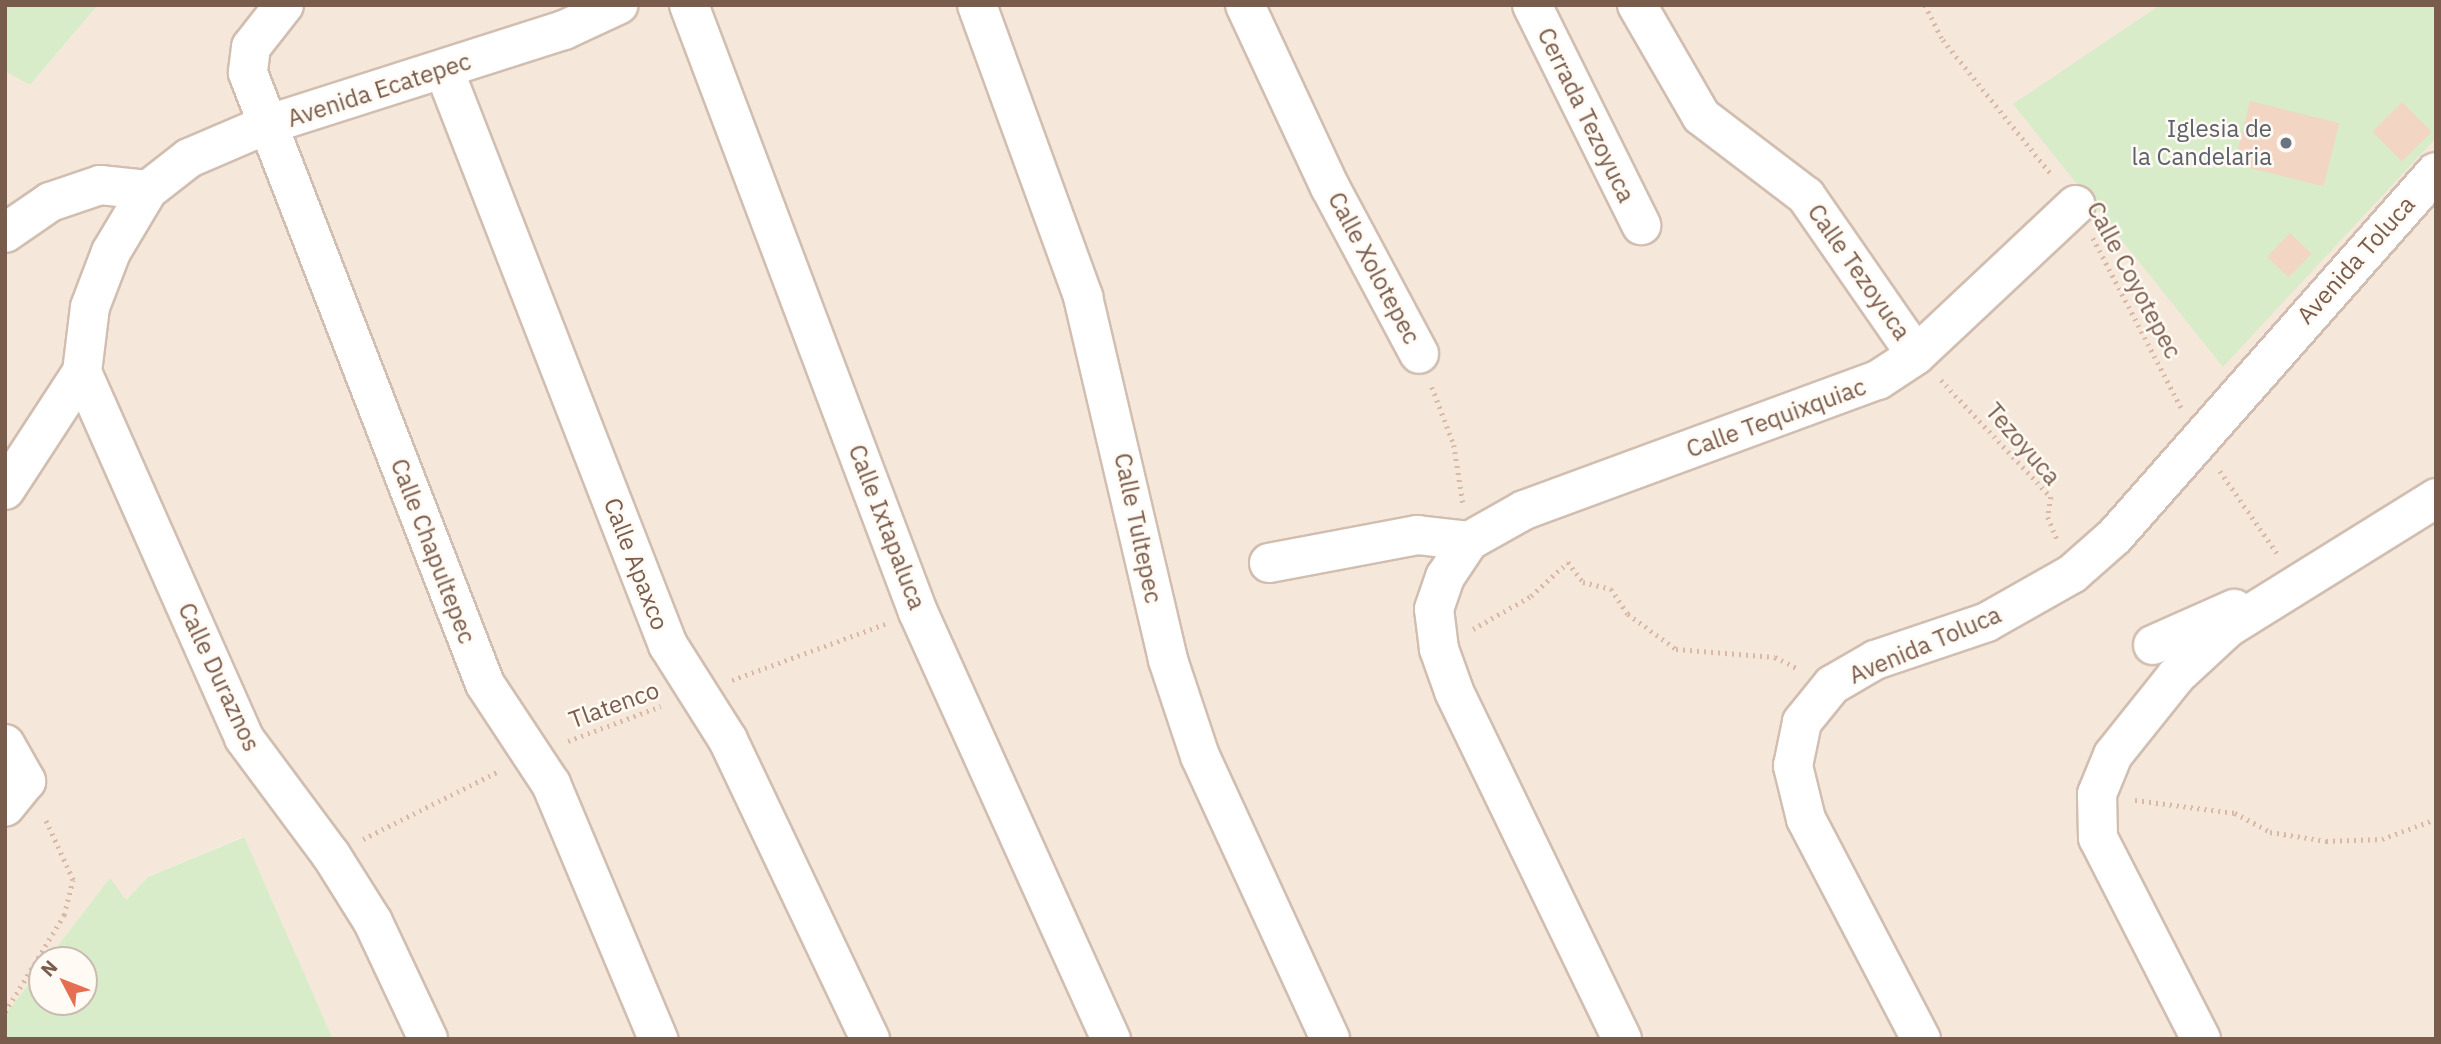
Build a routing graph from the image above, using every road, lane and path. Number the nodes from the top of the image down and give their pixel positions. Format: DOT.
graph roads {
  1 [pos="284,5"];
  2 [pos="618,5"];
  3 [pos="690,5"];
  4 [pos="977,5"];
  5 [pos="1245,5"];
  6 [pos="1532,5"];
  7 [pos="1637,5"];
  8 [pos="1925,5"];
  9 [pos="444,70"];
  10 [pos="266,125"];
  11 [pos="2436,172"];
  12 [pos="148,190"];
  13 [pos="2076,205"];
  14 [pos="1641,225"];
  15 [pos="5,233"];
  16 [pos="1419,354"];
  17 [pos="1916,355"];
  18 [pos="82,372"];
  19 [pos="2197,438"];
  20 [pos="5,490"];
  21 [pos="2436,498"];
  22 [pos="1469,541"];
  23 [pos="1269,563"];
  24 [pos="2072,574"];
  25 [pos="2297,581"];
  26 [pos="918,612"];
  27 [pos="2153,645"];
  28 [pos="1438,649"];
  29 [pos="1832,685"];
  30 [pos="698,693"];
  31 [pos="5,744"];
  32 [pos="535,752"];
  33 [pos="16,794"];
  34 [pos="2097,794"];
  35 [pos="2436,819"];
  36 [pos="331,855"];
  37 [pos="5,1012"];
  38 [pos="428,1039"];
  39 [pos="657,1039"];
  40 [pos="870,1039"];
  41 [pos="1111,1039"];
  42 [pos="1330,1039"];
  43 [pos="1622,1039"];
  44 [pos="1921,1039"];
  45 [pos="2201,1039"];
  1 -- 10 [label="street, Calle Chapultepec"];
  2 -- 9 [label="street, Avenida Ecatepec"];
  3 -- 26 [label="street, Calle Ixtapaluca"];
  4 -- 42 [label="street, Calle Tultepec"];
  5 -- 16 [label="street, Calle Xolotepec"];
  6 -- 14 [label="street, Cerrada Tezoyuca"];
  7 -- 17 [label="street, Calle Tezoyuca"];
  8 -- 13 [label="path, Calle Coyotepec"];
  9 -- 10 [label="street, Avenida Ecatepec"];
  9 -- 30 [label="street, Calle Apaxco"];
  10 -- 12 [label="street, Avenida Ecatepec"];
  10 -- 32 [label="street, Calle Chapultepec"];
  11 -- 19 [label="street, Avenida Toluca"];
  12 -- 15 [label="street"];
  12 -- 18 [label="street"];
  13 -- 17 [label="street, Calle Tequixquiac"];
  13 -- 19 [label="path, Calle Coyotepec"];
  16 -- 22 [label="path, Calle Xolotepec"];
  17 -- 22 [label="street, Calle Tequixquiac"];
  17 -- 24 [label="path, Tezoyuca"];
  18 -- 20 [label="street"];
  18 -- 36 [label="street, Calle Duraznos"];
  19 -- 24 [label="street, Avenida Toluca"];
  19 -- 25 [label="path, Calle Coyotepec"];
  21 -- 25 [label="street"];
  22 -- 23 [label="street"];
  22 -- 28 [label="street, Calle Tequixquiac"];
  24 -- 29 [label="street, Avenida Toluca"];
  25 -- 27 [label="street"];
  25 -- 34 [label="street"];
  26 -- 30 [label="path, Tlatenco"];
  26 -- 41 [label="street, Calle Ixtapaluca"];
  28 -- 29 [label="path"];
  28 -- 43 [label="street, Calle Tequixquiac"];
  29 -- 44 [label="street, Avenida Toluca"];
  30 -- 32 [label="path, Tlatenco"];
  30 -- 40 [label="street, Calle Apaxco"];
  31 -- 33 [label="street"];
  32 -- 36 [label="path, Tlatenco"];
  32 -- 39 [label="street, Calle Chapultepec"];
  33 -- 37 [label="path"];
  34 -- 35 [label="path"];
  34 -- 45 [label="street"];
  36 -- 38 [label="street, Calle Duraznos"];
}
